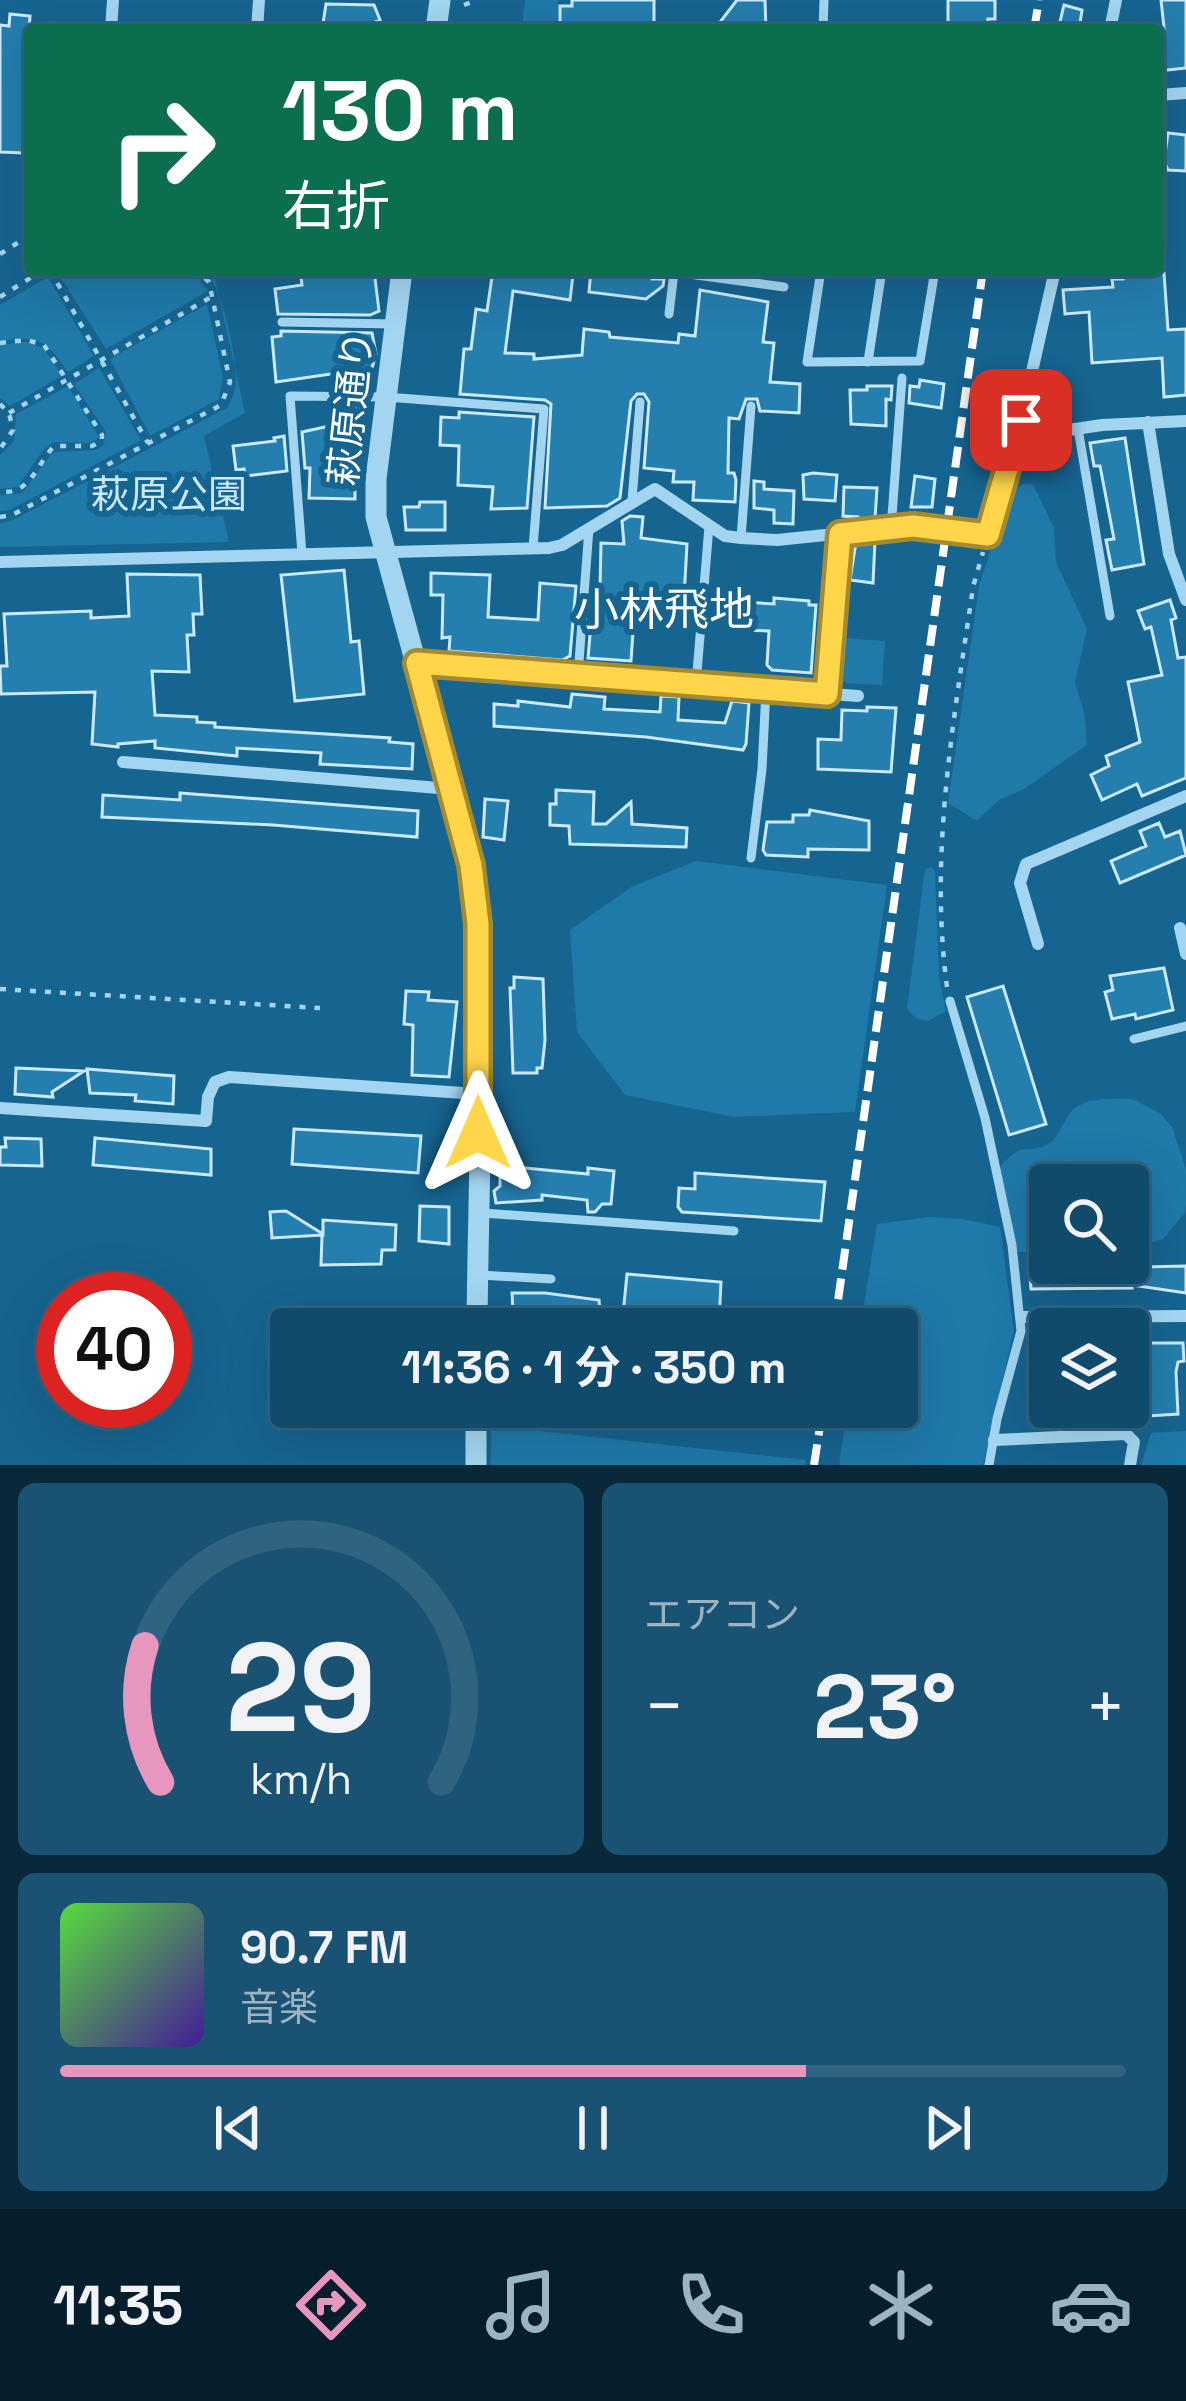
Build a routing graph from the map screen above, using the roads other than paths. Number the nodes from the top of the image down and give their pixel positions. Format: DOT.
graph roads {
  1 [pos="401,276"];
  2 [pos="674,276"];
  3 [pos="711,276"];
  4 [pos="820,276"];
  5 [pos="882,276"];
  6 [pos="934,276"];
  7 [pos="1054,276"];
  8 [pos="784,286"];
  9 [pos="669,314"];
  10 [pos="282,322"];
  11 [pos="395,323"];
  12 [pos="868,362"];
  13 [pos="902,378"];
  14 [pos="386,397"];
  15 [pos="640,402"];
  16 [pos="751,406"];
  17 [pos="1186,421"];
  18 [pos="1148,422"];
  19 [pos="1078,429"];
  20 [pos="1015,438"];
  21 [pos="632,500"];
  22 [pos="710,526"];
  23 [pos="590,528"];
  24 [pos="891,530"];
  25 [pos="840,534"];
  26 [pos="741,538"];
  27 [pos="533,548"];
  28 [pos="384,552"];
  29 [pos="302,554"];
  30 [pos="0,562"];
  31 [pos="1186,600"];
  32 [pos="1110,616"];
  33 [pos="417,663"];
  34 [pos="578,675"];
  35 [pos="696,685"];
  36 [pos="766,689"];
  37 [pos="827,694"];
  38 [pos="858,696"];
  39 [pos="123,762"];
  40 [pos="452,789"];
  41 [pos="1186,796"];
  42 [pos="751,858"];
  43 [pos="1180,928"];
  44 [pos="1038,944"];
  45 [pos="1186,954"];
  46 [pos="950,1001"];
  47 [pos="1186,1026"];
  48 [pos="1134,1039"];
  49 [pos="478,1094"];
  50 [pos="0,1108"];
  51 [pos="477,1212"];
  52 [pos="734,1231"];
  53 [pos="477,1275"];
  54 [pos="551,1279"];
  55 [pos="477,1308"];
  56 [pos="1186,1316"];
  57 [pos="1021,1317"];
  58 [pos="476,1428"];
  59 [pos="994,1440"];
  60 [pos="476,1465"];
  61 [pos="989,1465"];
  62 [pos="1130,1465"];
  1 -- 11 [label="street, 萩原通り"];
  2 -- 9 [label="lane"];
  3 -- 8 [label="lane"];
  4 -- 12 [label="lane"];
  5 -- 12 [label="lane"];
  6 -- 12 [label="lane"];
  7 -- 20 [label="street"];
  10 -- 11 [label="lane"];
  11 -- 14 [label="street, 萩原通り"];
  13 -- 24 [label="lane"];
  14 -- 27 [label="lane"];
  14 -- 28 [label="street, 萩原通り"];
  14 -- 29 [label="lane"];
  15 -- 21 [label="lane"];
  16 -- 26 [label="lane"];
  17 -- 18 [label="street"];
  18 -- 19 [label="street"];
  18 -- 31 [label="street"];
  19 -- 20 [label="street"];
  19 -- 32 [label="lane"];
  20 -- 24 [label="street"];
  21 -- 22 [label="street"];
  21 -- 23 [label="street"];
  22 -- 26 [label="street"];
  22 -- 35 [label="lane"];
  23 -- 27 [label="street"];
  23 -- 34 [label="lane"];
  24 -- 25 [label="street"];
  25 -- 26 [label="street"];
  25 -- 37 [label="street"];
  27 -- 28 [label="street"];
  28 -- 29 [label="street"];
  28 -- 33 [label="street, 萩原通り"];
  29 -- 30 [label="street"];
  33 -- 34 [label="street"];
  33 -- 40 [label="street, 萩原通り"];
  34 -- 35 [label="street"];
  35 -- 36 [label="street"];
  36 -- 37 [label="street"];
  36 -- 42 [label="lane"];
  37 -- 38 [label="street"];
  39 -- 40 [label="street"];
  40 -- 49 [label="street, 萩原通り"];
  41 -- 44 [label="street"];
  43 -- 45 [label="street"];
  46 -- 57 [label="lane"];
  47 -- 48 [label="lane"];
  49 -- 50 [label="street"];
  49 -- 51 [label="street, 萩原通り"];
  51 -- 52 [label="lane"];
  51 -- 53 [label="street, 萩原通り"];
  53 -- 54 [label="lane"];
  53 -- 55 [label="street, 萩原通り"];
  56 -- 57 [label="street"];
  57 -- 59 [label="lane"];
  58 -- 60 [label="street"];
  59 -- 61 [label="lane"];
  59 -- 62 [label="street"];
}
